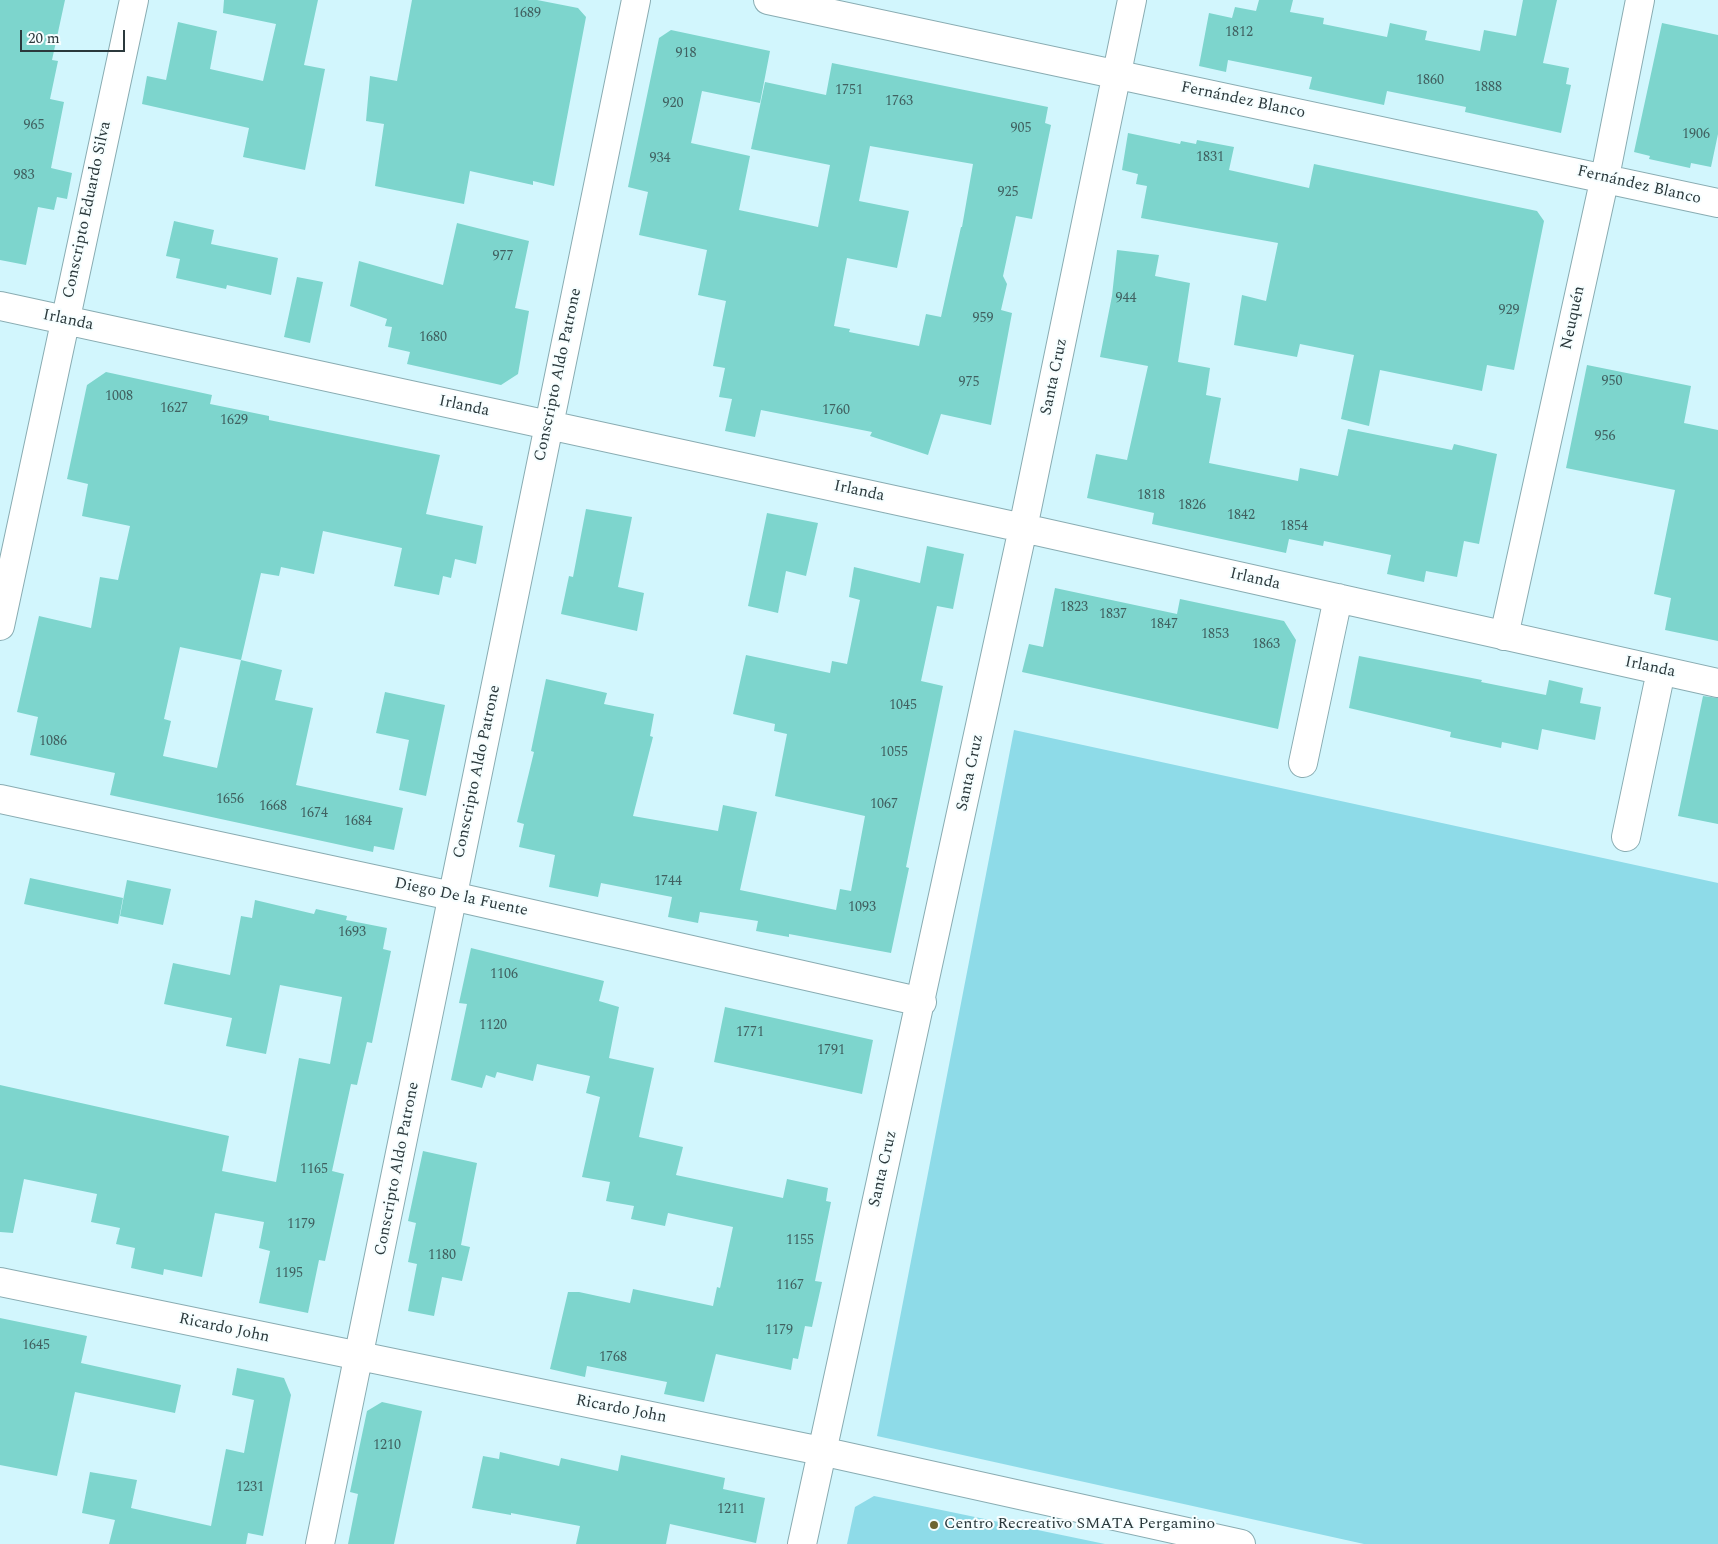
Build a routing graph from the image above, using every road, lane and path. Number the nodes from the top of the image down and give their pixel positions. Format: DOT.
graph roads {
  1 [pos="134,0"];
  2 [pos="636,0"];
  3 [pos="768,0"];
  4 [pos="1132,0"];
  5 [pos="1640,0"];
  6 [pos="1118,74"];
  7 [pos="1605,177"];
  8 [pos="1718,203"];
  9 [pos="0,306"];
  10 [pos="64,320"];
  11 [pos="548,426"];
  12 [pos="1023,528"];
  13 [pos="1338,598"];
  14 [pos="0,626"];
  15 [pos="1504,636"];
  16 [pos="1661,671"];
  17 [pos="1718,683"];
  18 [pos="1303,763"];
  19 [pos="0,799"];
  20 [pos="1626,838"];
  21 [pos="452,896"];
  22 [pos="922,1002"];
  23 [pos="0,1282"];
  24 [pos="360,1358"];
  25 [pos="822,1451"];
  26 [pos="320,1544"];
  27 [pos="802,1544"];
  28 [pos="1241,1544"];
  1 -- 10 [label="street, Conscripto Eduardo Silva"];
  2 -- 11 [label="street, Conscripto Aldo Patrone"];
  3 -- 6 [label="street, Fernández Blanco"];
  4 -- 6 [label="street, Santa Cruz"];
  5 -- 7 [label="street, Neuquén"];
  6 -- 7 [label="street, Fernández Blanco"];
  6 -- 12 [label="street, Santa Cruz"];
  7 -- 8 [label="street, Fernández Blanco"];
  7 -- 15 [label="street, Neuquén"];
  9 -- 10 [label="street, Irlanda"];
  10 -- 11 [label="street, Irlanda"];
  10 -- 14 [label="street, Conscripto Eduardo Silva"];
  11 -- 12 [label="street, Irlanda"];
  11 -- 21 [label="street, Conscripto Aldo Patrone"];
  12 -- 13 [label="street, Irlanda"];
  12 -- 22 [label="street, Santa Cruz"];
  13 -- 15 [label="street, Irlanda"];
  13 -- 18 [label="street"];
  15 -- 16 [label="street, Irlanda"];
  16 -- 17 [label="street, Irlanda"];
  16 -- 20 [label="street"];
  19 -- 21 [label="street, Diego De la Fuente"];
  21 -- 22 [label="street, Diego De la Fuente"];
  21 -- 24 [label="street, Conscripto Aldo Patrone"];
  22 -- 25 [label="street, Santa Cruz"];
  23 -- 24 [label="street, Ricardo John"];
  24 -- 25 [label="street, Ricardo John"];
  24 -- 26 [label="street, Conscripto Aldo Patrone"];
  25 -- 27 [label="street, Santa Cruz"];
  25 -- 28 [label="street, Ricardo John"];
}
